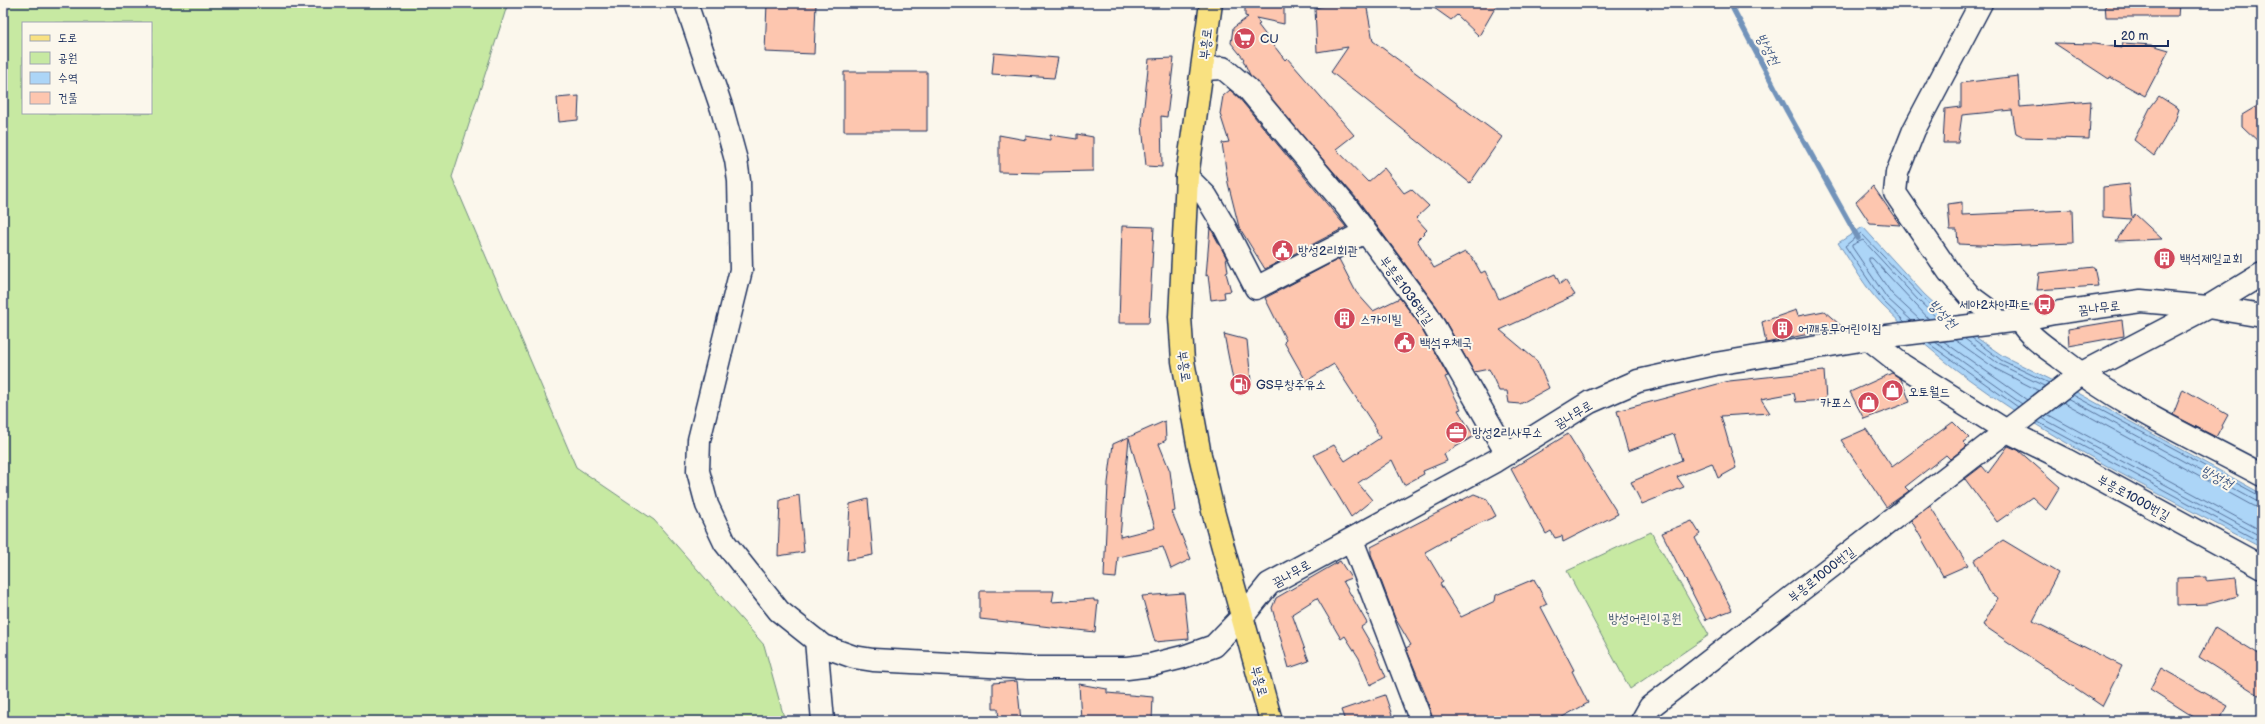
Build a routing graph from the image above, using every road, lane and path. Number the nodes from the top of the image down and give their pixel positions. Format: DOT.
graph roads {
  1 [pos="686,3"];
  2 [pos="1211,3"];
  3 [pos="1981,3"];
  4 [pos="1203,69"];
  5 [pos="1186,177"];
  6 [pos="1365,232"];
  7 [pos="2262,274"];
  8 [pos="2208,307"];
  9 [pos="2262,316"];
  10 [pos="2003,322"];
  11 [pos="1874,338"];
  12 [pos="2080,374"];
  13 [pos="2011,426"];
  14 [pos="1507,454"];
  15 [pos="2262,475"];
  16 [pos="1352,540"];
  17 [pos="2262,568"];
  18 [pos="1243,616"];
  19 [pos="816,640"];
  20 [pos="823,721"];
  21 [pos="1271,721"];
  22 [pos="1421,721"];
  23 [pos="1642,721"];
  1 -- 19 [label="street, 꿈나무로"];
  2 -- 4 [label="main road, 부흥로"];
  3 -- 10 [label="street"];
  4 -- 5 [label="main road, 부흥로"];
  4 -- 6 [label="street, 부흥로1036번길"];
  5 -- 6 [label="street"];
  5 -- 18 [label="main road, 부흥로"];
  6 -- 14 [label="street, 부흥로1036번길"];
  7 -- 8 [label="street"];
  8 -- 9 [label="street, 꿈나무로"];
  8 -- 10 [label="street, 꿈나무로"];
  8 -- 12 [label="street"];
  10 -- 11 [label="street, 꿈나무로"];
  10 -- 12 [label="street"];
  11 -- 13 [label="street"];
  11 -- 14 [label="street, 꿈나무로"];
  12 -- 13 [label="street"];
  12 -- 15 [label="street"];
  13 -- 17 [label="street, 부흥로1000번길"];
  13 -- 23 [label="street, 부흥로1000번길"];
  14 -- 16 [label="street, 꿈나무로"];
  16 -- 18 [label="street, 꿈나무로"];
  16 -- 22 [label="street"];
  18 -- 19 [label="street, 꿈나무로"];
  18 -- 21 [label="main road, 부흥로"];
  19 -- 20 [label="street"];
}
